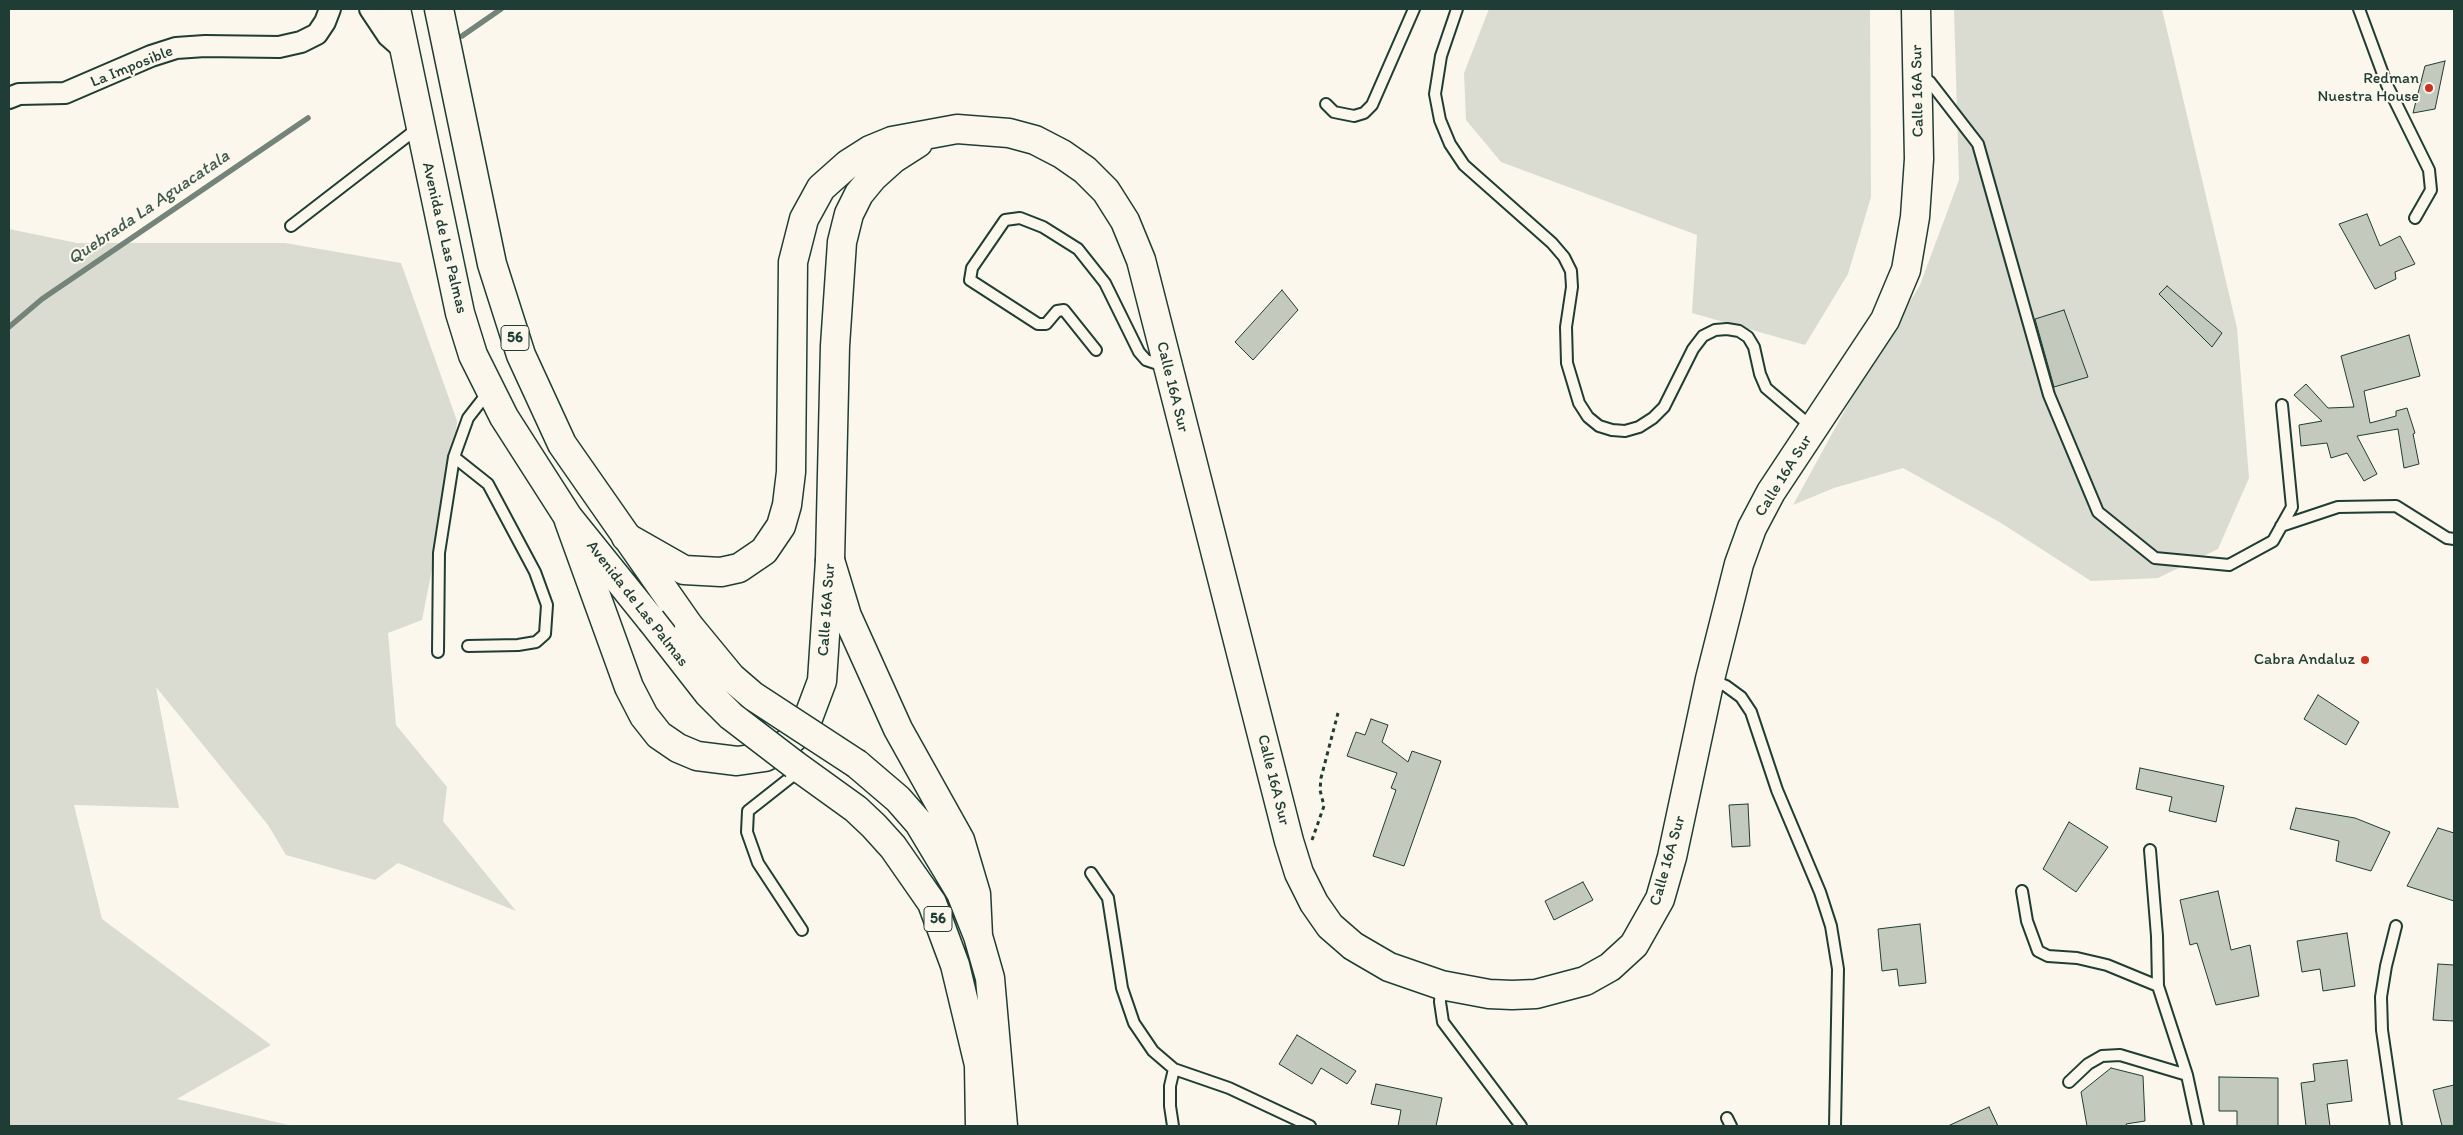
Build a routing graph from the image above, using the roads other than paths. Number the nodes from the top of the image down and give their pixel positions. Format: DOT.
graph roads {
  1 [pos="330,9"];
  2 [pos="370,9"];
  3 [pos="396,9"];
  4 [pos="439,9"];
  5 [pos="1414,9"];
  6 [pos="1458,9"];
  7 [pos="1916,9"];
  8 [pos="2359,9"];
  9 [pos="404,50"];
  10 [pos="1917,74"];
  11 [pos="9,98"];
  12 [pos="1326,104"];
  13 [pos="419,127"];
  14 [pos="936,131"];
  15 [pos="2415,218"];
  16 [pos="291,226"];
  17 [pos="1096,350"];
  18 [pos="1165,361"];
  19 [pos="490,390"];
  20 [pos="2282,405"];
  21 [pos="1813,429"];
  22 [pos="454,457"];
  23 [pos="568,517"];
  24 [pos="2281,526"];
  25 [pos="626,537"];
  26 [pos="2454,539"];
  27 [pos="830,560"];
  28 [pos="468,646"];
  29 [pos="438,652"];
  30 [pos="1710,679"];
  31 [pos="798,767"];
  32 [pos="2150,850"];
  33 [pos="1091,873"];
  34 [pos="2022,891"];
  35 [pos="2396,926"];
  36 [pos="802,930"];
  37 [pos="978,936"];
  38 [pos="1441,985"];
  39 [pos="2158,986"];
  40 [pos="1174,1069"];
  41 [pos="2187,1075"];
  42 [pos="2069,1082"];
  43 [pos="980,1126"];
  44 [pos="1003,1126"];
  45 [pos="1173,1126"];
  46 [pos="1310,1126"];
  47 [pos="1521,1126"];
  48 [pos="1835,1126"];
  49 [pos="2198,1126"];
  50 [pos="2396,1126"];
  1 -- 11 [label="street, La Imposible"];
  2 -- 9 [label="street"];
  3 -- 9 [label="main road, Avenida de Las Palmas / 56"];
  4 -- 25 [label="main road, Avenida de Las Palmas / 56"];
  5 -- 12 [label="lane"];
  6 -- 21 [label="lane"];
  7 -- 10 [label="main road, Calle 16A Sur"];
  8 -- 15 [label="lane"];
  9 -- 13 [label="main road, Avenida de Las Palmas / 56"];
  10 -- 21 [label="main road, Calle 16A Sur"];
  10 -- 24 [label="lane"];
  13 -- 16 [label="lane"];
  13 -- 19 [label="main road, Avenida de Las Palmas / 56"];
  14 -- 18 [label="main road, Calle 16A Sur"];
  14 -- 25 [label="main road, Calle 16A Sur"];
  14 -- 27 [label="main road, Calle 16A Sur"];
  17 -- 18 [label="lane"];
  18 -- 38 [label="main road, Calle 16A Sur"];
  19 -- 22 [label="lane"];
  19 -- 23 [label="main road, Avenida de Las Palmas / 56"];
  20 -- 24 [label="lane"];
  21 -- 30 [label="main road, Calle 16A Sur"];
  22 -- 28 [label="lane"];
  22 -- 29 [label="lane"];
  23 -- 27 [label="main road, Calle 16A Sur"];
  23 -- 31 [label="main road, Avenida de Las Palmas / 56, bridge"];
  24 -- 26 [label="lane"];
  25 -- 37 [label="main road, Avenida de Las Palmas / 56, bridge"];
  27 -- 37 [label="main road"];
  30 -- 38 [label="main road, Calle 16A Sur"];
  30 -- 48 [label="lane"];
  31 -- 36 [label="lane"];
  31 -- 43 [label="main road, Avenida de Las Palmas / 56"];
  32 -- 39 [label="lane"];
  33 -- 40 [label="lane"];
  34 -- 39 [label="lane"];
  35 -- 50 [label="lane"];
  37 -- 44 [label="main road, Avenida de Las Palmas / 56"];
  38 -- 47 [label="lane"];
  39 -- 41 [label="lane"];
  40 -- 45 [label="lane"];
  40 -- 46 [label="lane"];
  41 -- 42 [label="lane"];
  41 -- 49 [label="lane"];
}
